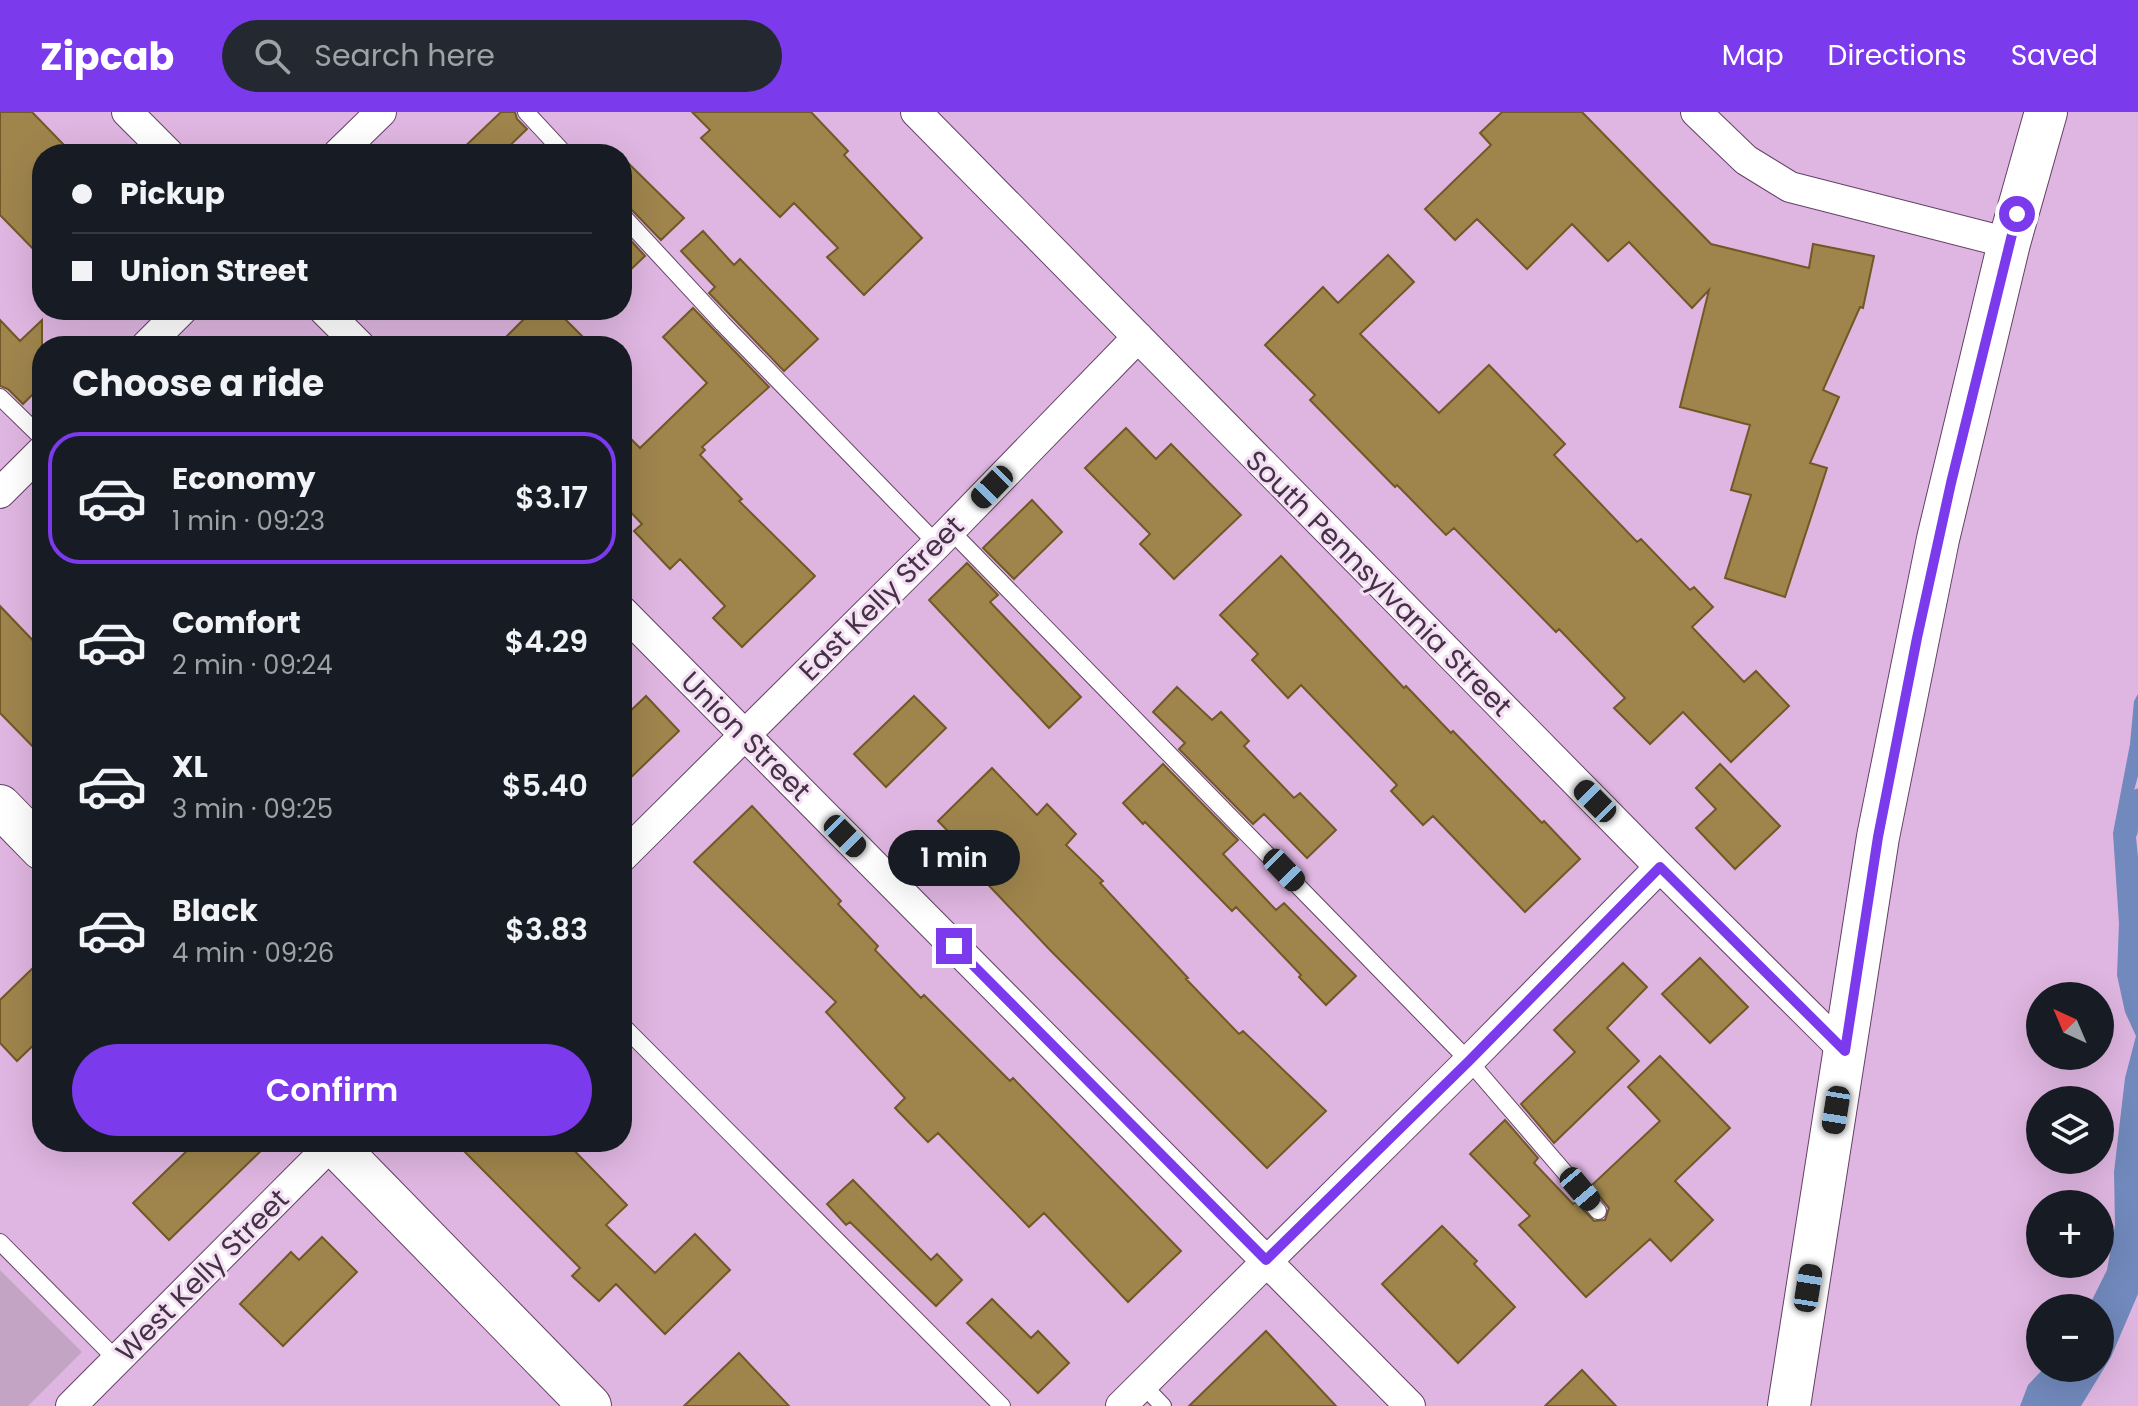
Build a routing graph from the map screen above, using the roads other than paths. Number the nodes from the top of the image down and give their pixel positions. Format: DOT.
graph roads {
  1 [pos="127,112"];
  2 [pos="381,112"];
  3 [pos="526,112"];
  4 [pos="916,112"];
  5 [pos="1696,112"];
  6 [pos="2046,112"];
  7 [pos="159,144"];
  8 [pos="348,144"];
  9 [pos="556,144"];
  10 [pos="632,226"];
  11 [pos="2009,243"];
  12 [pos="172,320"];
  13 [pos="334,320"];
  14 [pos="156,336"];
  15 [pos="350,336"];
  16 [pos="1138,337"];
  17 [pos="0,397"];
  18 [pos="32,428"];
  19 [pos="32,461"];
  20 [pos="0,493"];
  21 [pos="944,537"];
  22 [pos="632,621"];
  23 [pos="744,734"];
  24 [pos="0,806"];
  25 [pos="32,839"];
  26 [pos="632,847"];
  27 [pos="1660,867"];
  28 [pos="632,1035"];
  29 [pos="1845,1051"];
  30 [pos="1469,1061"];
  31 [pos="323,1152"];
  32 [pos="343,1152"];
  33 [pos="1598,1211"];
  34 [pos="0,1242"];
  35 [pos="1266,1260"];
  36 [pos="117,1360"];
  37 [pos="1142,1384"];
  38 [pos="71,1406"];
  39 [pos="590,1406"];
  40 [pos="1002,1406"];
  41 [pos="1121,1406"];
  42 [pos="1163,1406"];
  43 [pos="1410,1406"];
  44 [pos="1789,1406"];
  1 -- 7 [label="street"];
  2 -- 8 [label="street"];
  3 -- 9 [label="lane"];
  4 -- 16 [label="street, South Pennsylvania Street"];
  5 -- 11 [label="street"];
  6 -- 11 [label="street"];
  10 -- 21 [label="lane"];
  11 -- 29 [label="street"];
  12 -- 14 [label="street"];
  13 -- 15 [label="street"];
  16 -- 21 [label="street, East Kelly Street"];
  16 -- 27 [label="street, South Pennsylvania Street"];
  17 -- 18 [label="lane"];
  19 -- 20 [label="street"];
  21 -- 23 [label="street, East Kelly Street"];
  21 -- 30 [label="lane"];
  22 -- 23 [label="street, Union Street"];
  23 -- 26 [label="street, East Kelly Street"];
  23 -- 35 [label="street, Union Street"];
  24 -- 25 [label="street"];
  27 -- 29 [label="street, South Pennsylvania Street"];
  27 -- 30 [label="street"];
  28 -- 40 [label="lane"];
  29 -- 44 [label="street"];
  30 -- 33 [label="lane"];
  30 -- 35 [label="street"];
  31 -- 36 [label="street, West Kelly Street"];
  32 -- 39 [label="street"];
  34 -- 36 [label="lane"];
  35 -- 37 [label="street"];
  35 -- 43 [label="street, Union Street"];
  36 -- 38 [label="street, West Kelly Street"];
  37 -- 41 [label="street"];
  37 -- 42 [label="lane"];
}
